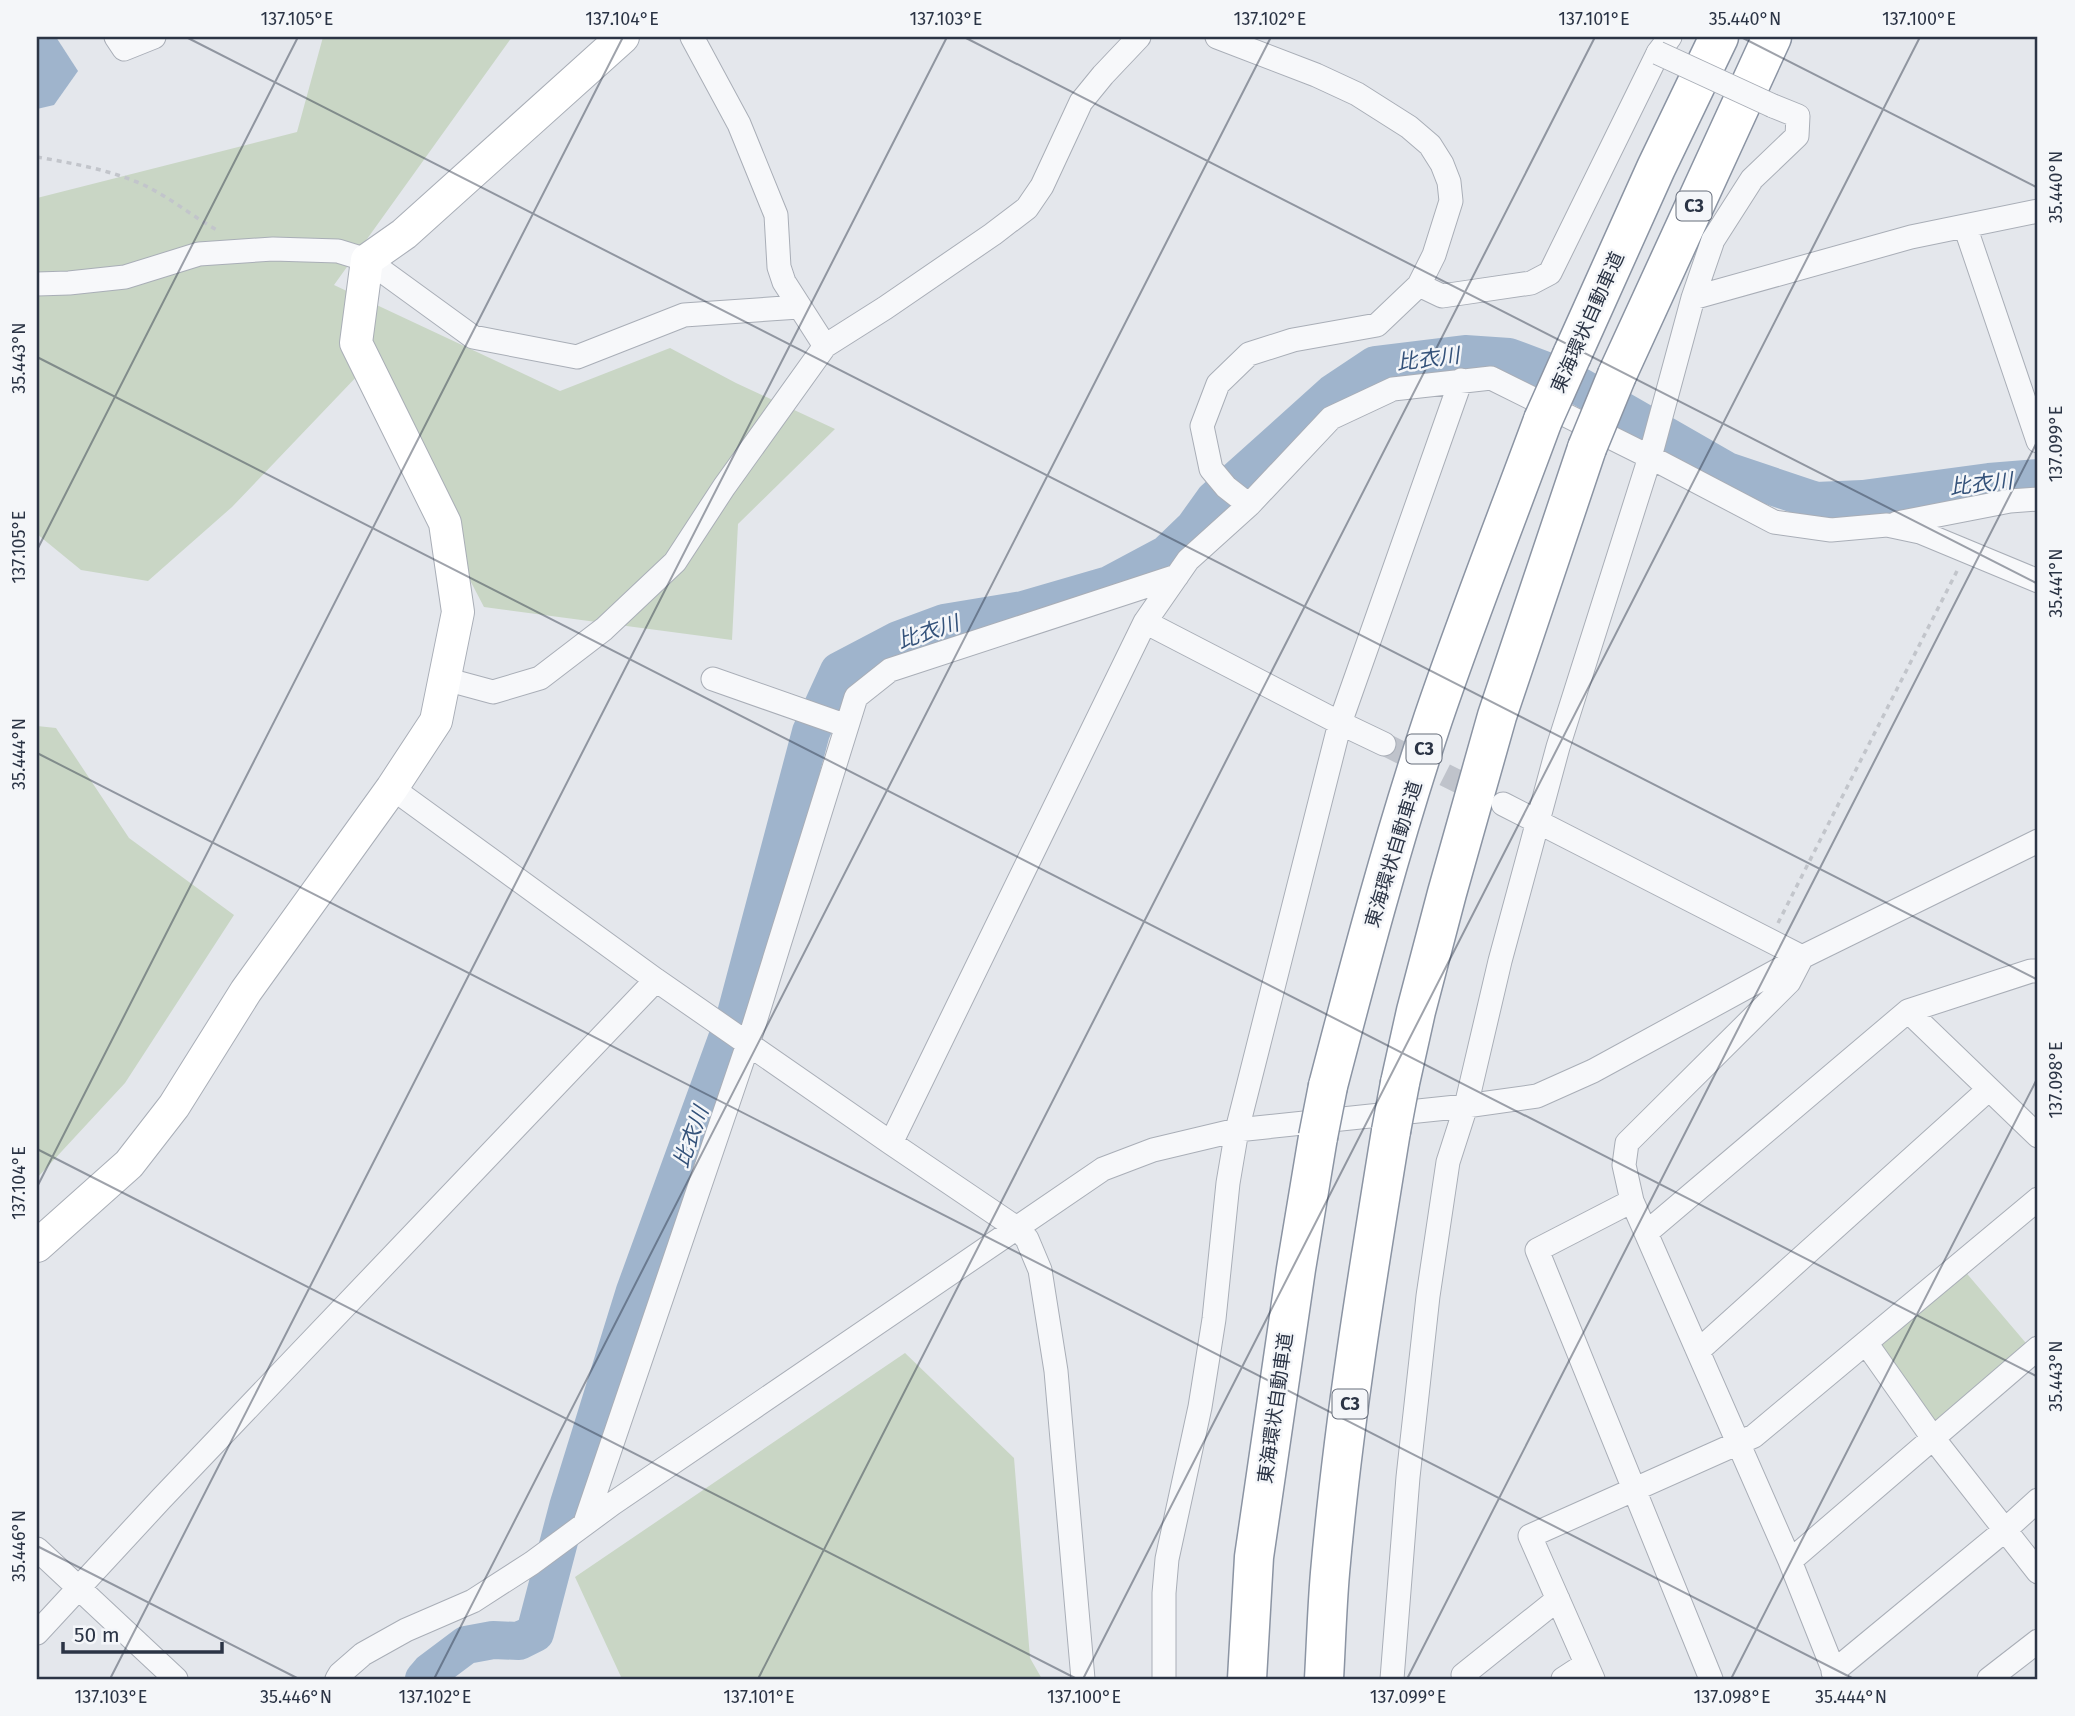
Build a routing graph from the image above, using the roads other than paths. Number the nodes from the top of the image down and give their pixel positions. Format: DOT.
graph roads {
  1 [pos="116,37"];
  2 [pos="154,37"];
  3 [pos="623,37"];
  4 [pos="692,37"];
  5 [pos="1139,37"];
  6 [pos="1217,37"];
  7 [pos="1719,37"];
  8 [pos="1772,37"];
  9 [pos="1664,45"];
  10 [pos="2038,211"];
  11 [pos="1965,226"];
  12 [pos="367,260"];
  13 [pos="37,284"];
  14 [pos="1419,285"];
  15 [pos="1693,298"];
  16 [pos="799,307"];
  17 [pos="825,345"];
  18 [pos="1461,380"];
  19 [pos="2038,441"];
  20 [pos="1650,457"];
  21 [pos="2038,499"];
  22 [pos="1249,505"];
  23 [pos="1887,526"];
  24 [pos="1178,576"];
  25 [pos="2038,581"];
  26 [pos="1145,622"];
  27 [pos="445,679"];
  28 [pos="713,679"];
  29 [pos="1340,723"];
  30 [pos="847,726"];
  31 [pos="1384,744"];
  32 [pos="393,788"];
  33 [pos="1503,804"];
  34 [pos="1538,820"];
  35 [pos="2038,841"];
  36 [pos="1802,957"];
  37 [pos="2036,974"];
  38 [pos="656,980"];
  39 [pos="1908,1011"];
  40 [pos="748,1044"];
  41 [pos="1989,1089"];
  42 [pos="1466,1107"];
  43 [pos="1237,1130"];
  44 [pos="2038,1136"];
  45 [pos="891,1143"];
  46 [pos="2038,1199"];
  47 [pos="1632,1201"];
  48 [pos="1018,1228"];
  49 [pos="1646,1233"];
  50 [pos="37,1246"];
  51 [pos="1866,1343"];
  52 [pos="2038,1348"];
  53 [pos="1698,1351"];
  54 [pos="1933,1438"];
  55 [pos="1738,1444"];
  56 [pos="1634,1490"];
  57 [pos="2038,1500"];
  58 [pos="585,1523"];
  59 [pos="2005,1530"];
  60 [pos="37,1549"];
  61 [pos="1790,1561"];
  62 [pos="2038,1572"];
  63 [pos="79,1587"];
  64 [pos="1558,1599"];
  65 [pos="37,1633"];
  66 [pos="2038,1641"];
  67 [pos="1589,1672"];
  68 [pos="1835,1675"];
  69 [pos="176,1679"];
  70 [pos="337,1679"];
  71 [pos="1083,1679"];
  72 [pos="1164,1679"];
  73 [pos="1247,1679"];
  74 [pos="1324,1679"];
  75 [pos="1392,1679"];
  76 [pos="1466,1679"];
  77 [pos="1563,1679"];
  78 [pos="1711,1679"];
  79 [pos="1989,1679"];
  1 -- 2 [label="street"];
  3 -- 12 [label="street"];
  4 -- 16 [label="street"];
  5 -- 17 [label="street"];
  6 -- 14 [label="street"];
  7 -- 73 [label="highway, 東海環状自動車道 / C3, bridge"];
  8 -- 74 [label="highway, C3, bridge"];
  9 -- 14 [label="street"];
  9 -- 15 [label="street, bridge"];
  10 -- 11 [label="street"];
  11 -- 15 [label="street"];
  11 -- 19 [label="street"];
  12 -- 13 [label="street"];
  12 -- 16 [label="street"];
  12 -- 27 [label="street"];
  14 -- 22 [label="street"];
  15 -- 20 [label="street"];
  16 -- 17 [label="street"];
  17 -- 27 [label="street"];
  18 -- 20 [label="street"];
  18 -- 22 [label="street"];
  18 -- 29 [label="street"];
  20 -- 23 [label="street"];
  20 -- 34 [label="street"];
  21 -- 23 [label="street"];
  22 -- 24 [label="street"];
  23 -- 25 [label="street"];
  24 -- 26 [label="street"];
  24 -- 30 [label="street"];
  26 -- 29 [label="street"];
  26 -- 45 [label="street"];
  27 -- 32 [label="street"];
  28 -- 30 [label="street"];
  29 -- 31 [label="street"];
  29 -- 43 [label="street"];
  30 -- 40 [label="street"];
  32 -- 38 [label="street"];
  32 -- 50 [label="street"];
  33 -- 34 [label="street"];
  34 -- 36 [label="street"];
  34 -- 42 [label="street"];
  35 -- 36 [label="street"];
  36 -- 42 [label="street"];
  36 -- 47 [label="street"];
  37 -- 39 [label="street"];
  38 -- 40 [label="street"];
  38 -- 63 [label="street"];
  39 -- 41 [label="street"];
  39 -- 49 [label="street"];
  40 -- 45 [label="street"];
  40 -- 58 [label="street"];
  41 -- 44 [label="street"];
  41 -- 53 [label="street"];
  42 -- 43 [label="street"];
  42 -- 75 [label="street"];
  43 -- 48 [label="street"];
  43 -- 72 [label="street"];
  45 -- 48 [label="street"];
  46 -- 51 [label="street"];
  47 -- 49 [label="street"];
  47 -- 56 [label="street"];
  48 -- 58 [label="street"];
  48 -- 71 [label="street"];
  49 -- 53 [label="street"];
  51 -- 54 [label="street"];
  51 -- 55 [label="street"];
  52 -- 54 [label="street"];
  53 -- 55 [label="street"];
  54 -- 59 [label="street"];
  54 -- 61 [label="street"];
  55 -- 56 [label="street"];
  55 -- 61 [label="street"];
  56 -- 64 [label="street"];
  56 -- 78 [label="street"];
  57 -- 59 [label="street"];
  58 -- 70 [label="street"];
  59 -- 62 [label="street"];
  59 -- 68 [label="street"];
  60 -- 63 [label="street"];
  61 -- 68 [label="street"];
  63 -- 65 [label="street"];
  63 -- 69 [label="street"];
  64 -- 67 [label="street"];
  64 -- 76 [label="street"];
  66 -- 79 [label="street"];
  67 -- 77 [label="street"];
}
